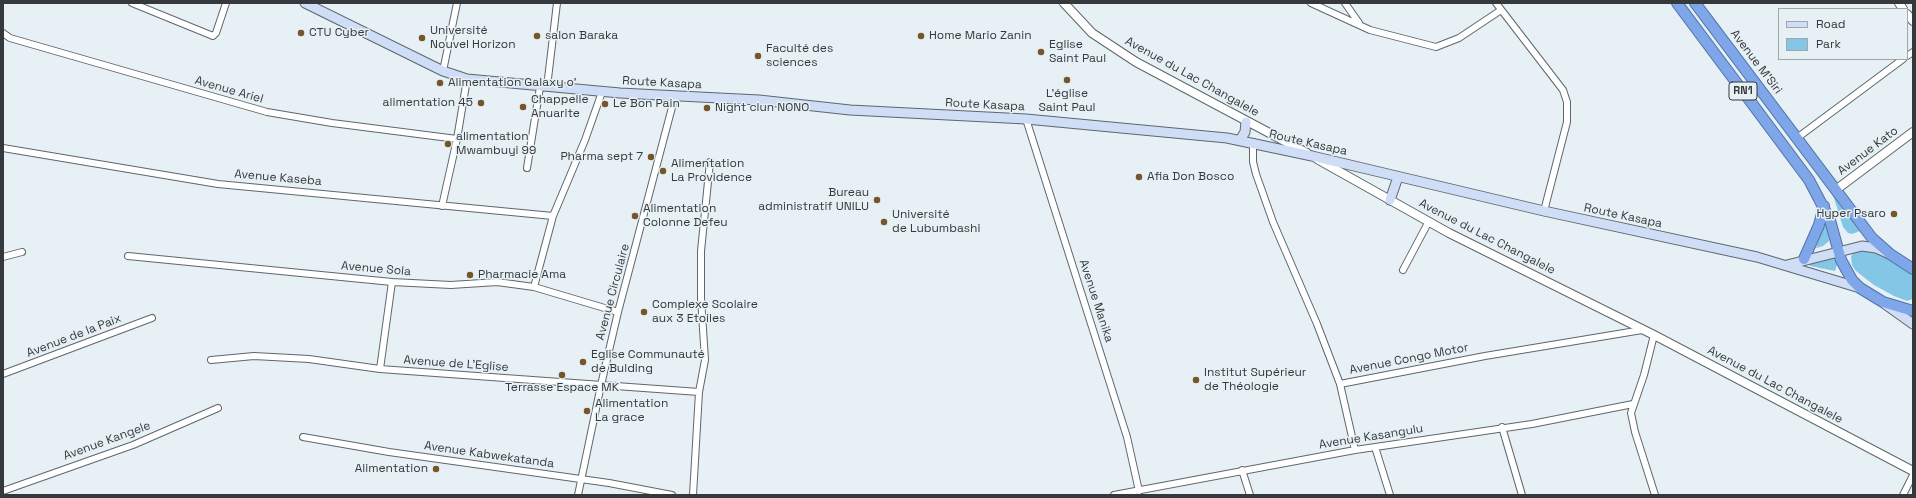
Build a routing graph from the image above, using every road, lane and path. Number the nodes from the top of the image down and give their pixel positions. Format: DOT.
graph roads {
  1 [pos="132,3"];
  2 [pos="226,3"];
  3 [pos="305,3"];
  4 [pos="456,3"];
  5 [pos="557,3"];
  6 [pos="1064,3"];
  7 [pos="1314,3"];
  8 [pos="1345,3"];
  9 [pos="1496,3"];
  10 [pos="1676,3"];
  11 [pos="1694,3"];
  12 [pos="1500,10"];
  13 [pos="1360,25"];
  14 [pos="3,33"];
  15 [pos="1902,60"];
  16 [pos="442,70"];
  17 [pos="467,79"];
  18 [pos="543,87"];
  19 [pos="602,92"];
  20 [pos="675,96"];
  21 [pos="1026,119"];
  22 [pos="1246,122"];
  23 [pos="1913,132"];
  24 [pos="1797,138"];
  25 [pos="457,139"];
  26 [pos="1240,140"];
  27 [pos="1253,142"];
  28 [pos="3,148"];
  29 [pos="1312,156"];
  30 [pos="710,162"];
  31 [pos="527,168"];
  32 [pos="1398,177"];
  33 [pos="1837,189"];
  34 [pos="1390,200"];
  35 [pos="442,206"];
  36 [pos="1824,206"];
  37 [pos="1544,211"];
  38 [pos="553,216"];
  39 [pos="1429,221"];
  40 [pos="1839,250"];
  41 [pos="22,252"];
  42 [pos="1890,254"];
  43 [pos="128,256"];
  44 [pos="3,257"];
  45 [pos="1804,259"];
  46 [pos="1787,265"];
  47 [pos="1913,269"];
  48 [pos="1403,270"];
  49 [pos="392,282"];
  50 [pos="534,287"];
  51 [pos="1860,288"];
  52 [pos="1883,302"];
  53 [pos="618,312"];
  54 [pos="1913,312"];
  55 [pos="152,318"];
  56 [pos="1913,324"];
  57 [pos="1642,330"];
  58 [pos="1654,335"];
  59 [pos="211,360"];
  60 [pos="380,369"];
  61 [pos="3,374"];
  62 [pos="1340,384"];
  63 [pos="601,385"];
  64 [pos="699,392"];
  65 [pos="1633,404"];
  66 [pos="218,408"];
  67 [pos="1502,427"];
  68 [pos="303,437"];
  69 [pos="1375,447"];
  70 [pos="1355,450"];
  71 [pos="1242,470"];
  72 [pos="1913,471"];
  73 [pos="1913,474"];
  74 [pos="581,480"];
  75 [pos="3,491"];
  76 [pos="1139,491"];
  77 [pos="1129,494"];
  78 [pos="578,495"];
  79 [pos="672,495"];
  80 [pos="693,495"];
  81 [pos="1114,495"];
  82 [pos="1250,495"];
  83 [pos="1390,495"];
  84 [pos="1522,495"];
  85 [pos="1655,495"];
  86 [pos="1903,495"];
  1 -- 2 [label="street"];
  3 -- 16 [label="main road, Route Kasapa"];
  4 -- 16 [label="street"];
  5 -- 18 [label="street"];
  6 -- 22 [label="street, Avenue du Lac Changalele"];
  7 -- 13 [label="street"];
  8 -- 13 [label="street"];
  9 -- 12 [label="street"];
  10 -- 36 [label="highway, RN1"];
  11 -- 24 [label="highway, Avenue M'Siri / RN1"];
  12 -- 13 [label="street"];
  12 -- 37 [label="street"];
  14 -- 25 [label="street, Avenue Ariel"];
  15 -- 24 [label="street"];
  16 -- 17 [label="main road, Route Kasapa"];
  17 -- 18 [label="main road, Route Kasapa"];
  17 -- 25 [label="street"];
  18 -- 19 [label="main road, Route Kasapa"];
  18 -- 31 [label="street"];
  19 -- 20 [label="main road, Route Kasapa"];
  19 -- 38 [label="street"];
  20 -- 21 [label="main road, Route Kasapa"];
  20 -- 53 [label="street, Avenue Circulaire"];
  21 -- 26 [label="main road, Route Kasapa"];
  21 -- 76 [label="street, Avenue Manika"];
  22 -- 26 [label="main road"];
  22 -- 29 [label="street, Avenue du Lac Changalele"];
  23 -- 33 [label="street, Avenue Kato"];
  24 -- 33 [label="highway, RN1"];
  25 -- 35 [label="street"];
  26 -- 27 [label="main road, Route Kasapa"];
  27 -- 29 [label="main road, Route Kasapa"];
  27 -- 62 [label="street, Avenue Congo Motor"];
  28 -- 35 [label="street, Avenue Kaseba"];
  29 -- 32 [label="main road, Route Kasapa"];
  29 -- 34 [label="street, Avenue du Lac Changalele"];
  30 -- 64 [label="street"];
  32 -- 34 [label="main road"];
  32 -- 37 [label="main road, Route Kasapa"];
  33 -- 42 [label="highway, RN1"];
  34 -- 39 [label="street, Avenue du Lac Changalele"];
  35 -- 38 [label="street, Avenue Kaseba"];
  36 -- 40 [label="highway, RN1"];
  36 -- 45 [label="highway"];
  37 -- 46 [label="main road, Route Kasapa"];
  38 -- 50 [label="street"];
  39 -- 48 [label="street"];
  39 -- 57 [label="street, Avenue du Lac Changalele"];
  40 -- 42 [label="main road"];
  40 -- 45 [label="main road"];
  40 -- 51 [label="highway, RN1"];
  41 -- 44 [label="street"];
  42 -- 47 [label="highway, RN1"];
  43 -- 49 [label="street, Avenue Sola"];
  45 -- 46 [label="main road"];
  46 -- 51 [label="main road, Route Kasapa"];
  49 -- 50 [label="street, Avenue Sola"];
  49 -- 60 [label="street"];
  50 -- 53 [label="street, Avenue Sola"];
  51 -- 52 [label="highway, RN1"];
  52 -- 54 [label="highway, RN1"];
  52 -- 56 [label="main road"];
  53 -- 63 [label="street, Avenue Circulaire"];
  55 -- 61 [label="street, Avenue de la Paix"];
  57 -- 58 [label="street, Avenue du Lac Changalele"];
  57 -- 62 [label="street, Avenue Congo Motor"];
  58 -- 65 [label="street"];
  58 -- 72 [label="street, Avenue du Lac Changalele"];
  59 -- 60 [label="street, Avenue de L'Eglise"];
  60 -- 63 [label="street, Avenue de L'Eglise"];
  62 -- 70 [label="street"];
  63 -- 64 [label="street, Avenue de L'Eglise"];
  63 -- 74 [label="street, Avenue Circulaire"];
  64 -- 80 [label="street"];
  65 -- 67 [label="street, Avenue Kasangulu"];
  65 -- 85 [label="street"];
  66 -- 75 [label="street, Avenue Kangele"];
  67 -- 69 [label="street, Avenue Kasangulu"];
  67 -- 84 [label="street"];
  68 -- 74 [label="street, Avenue Kabwekatanda"];
  69 -- 70 [label="street, Avenue Kasangulu"];
  69 -- 83 [label="street"];
  70 -- 71 [label="street, Avenue Kasangulu"];
  71 -- 76 [label="street, Avenue Kasangulu"];
  71 -- 82 [label="street"];
  73 -- 86 [label="street"];
  74 -- 78 [label="street, Avenue Circulaire"];
  74 -- 79 [label="street, Avenue Kabwekatanda"];
  76 -- 77 [label="street, Avenue Kasangulu"];
  77 -- 81 [label="street, Avenue Kasangulu"];
}
